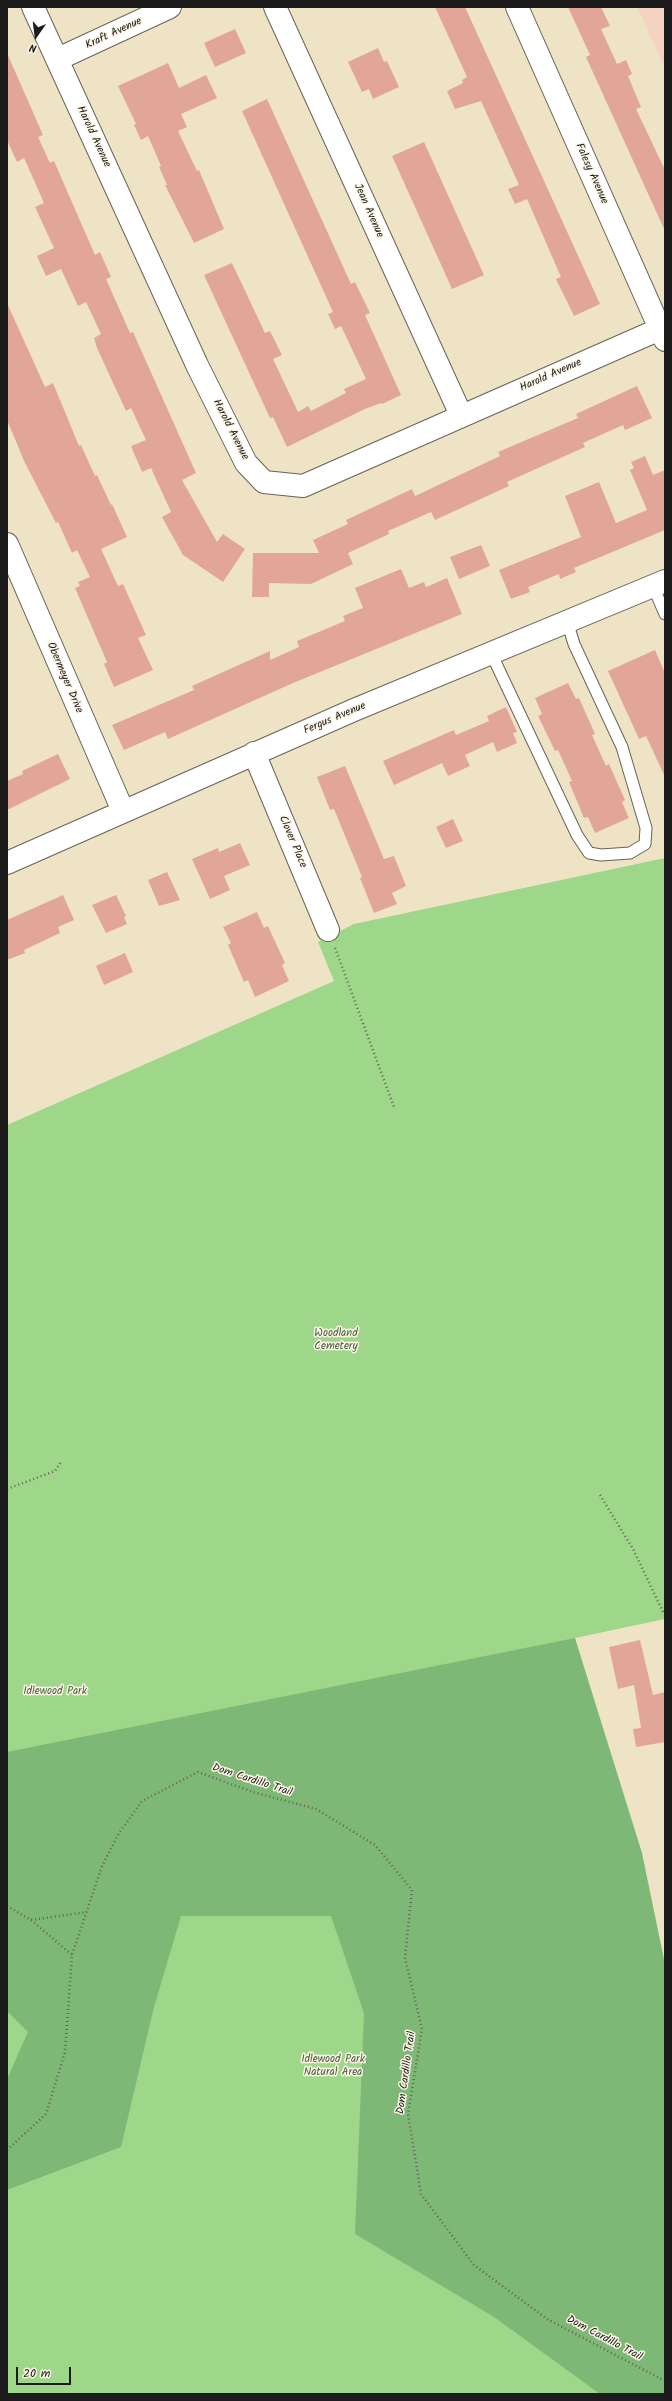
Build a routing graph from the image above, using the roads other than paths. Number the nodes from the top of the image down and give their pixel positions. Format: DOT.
graph roads {
  1 [pos="33,7"];
  2 [pos="170,7"];
  3 [pos="275,7"];
  4 [pos="517,7"];
  5 [pos="58,59"];
  6 [pos="662,334"];
  7 [pos="461,415"];
  8 [pos="7,544"];
  9 [pos="659,583"];
  10 [pos="665,614"];
  11 [pos="567,621"];
  12 [pos="492,653"];
  13 [pos="254,753"];
  14 [pos="123,811"];
  15 [pos="7,863"];
  16 [pos="328,930"];
  1 -- 5 [label="street, Harold Avenue"];
  2 -- 5 [label="street, Kraft Avenue"];
  3 -- 7 [label="street, Jean Avenue"];
  4 -- 6 [label="street, Falesy Avenue"];
  5 -- 7 [label="street, Harold Avenue"];
  6 -- 7 [label="street, Harold Avenue"];
  8 -- 14 [label="street, Obermeyer Drive"];
  9 -- 10 [label="lane"];
  9 -- 11 [label="street, Fergus Avenue"];
  11 -- 12 [label="street, Fergus Avenue"];
  11 -- 12 [label="lane"];
  12 -- 13 [label="street, Fergus Avenue"];
  13 -- 14 [label="street, Fergus Avenue"];
  13 -- 16 [label="street, Clover Place"];
  14 -- 15 [label="street, Fergus Avenue"];
}
